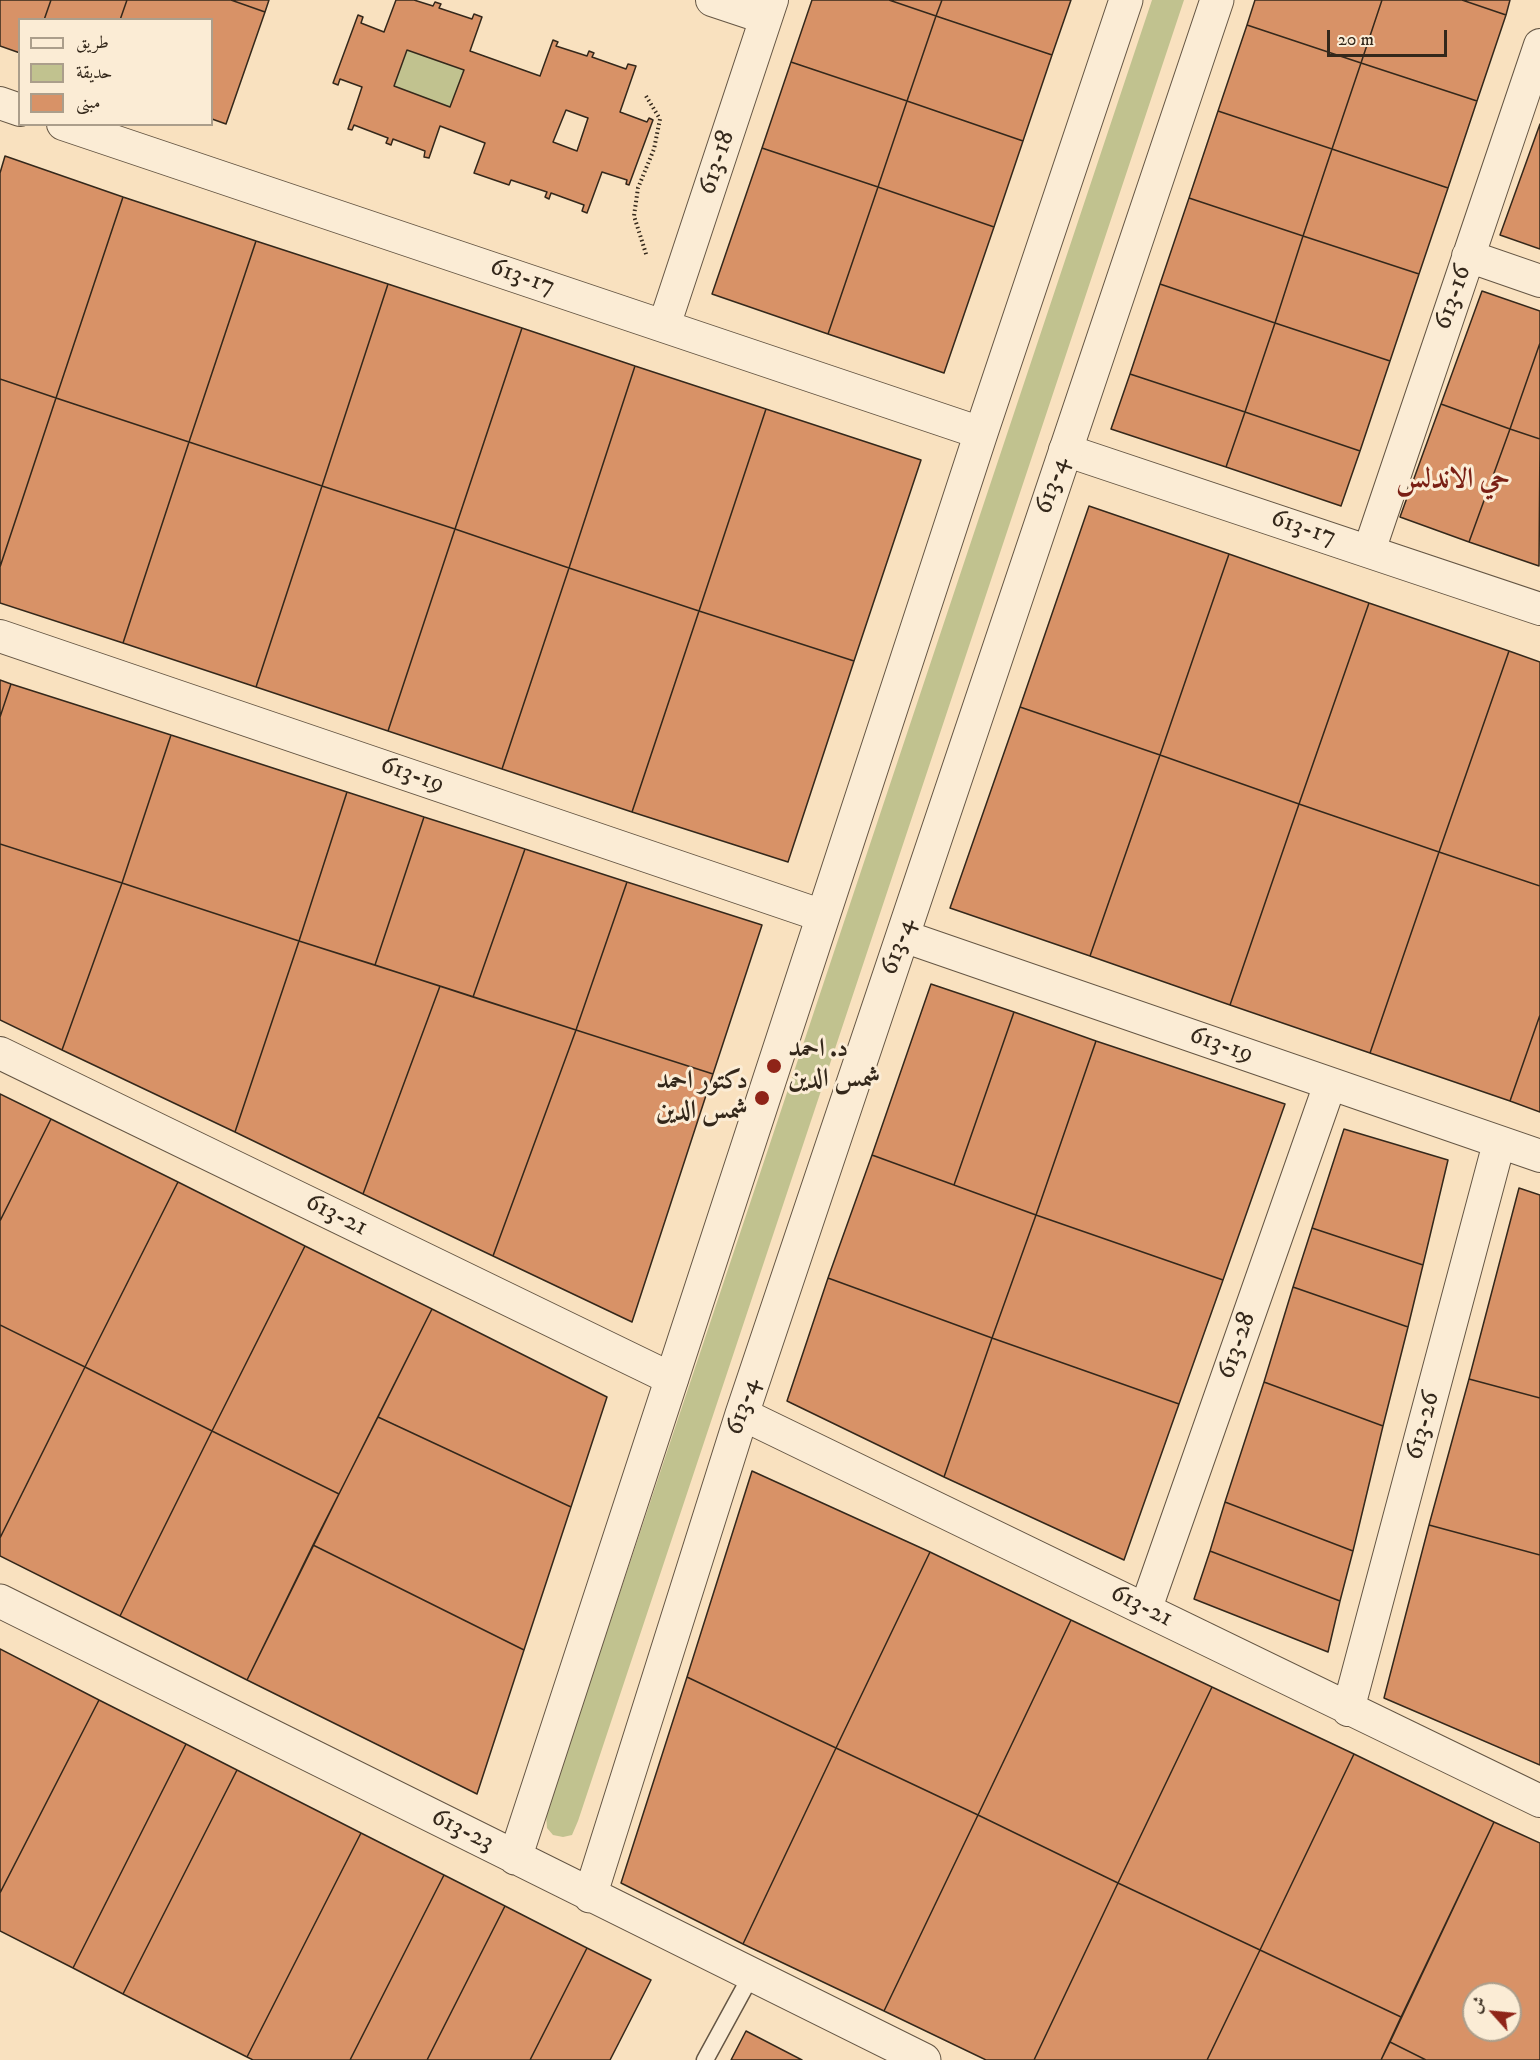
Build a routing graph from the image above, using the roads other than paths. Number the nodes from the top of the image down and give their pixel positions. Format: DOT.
graph roads {
  1 [pos="712,0"];
  2 [pos="1126,0"];
  3 [pos="1217,0"];
  4 [pos="769,9"];
  5 [pos="1540,45"];
  6 [pos="0,103"];
  7 [pos="18,109"];
  8 [pos="69,126"];
  9 [pos="1468,256"];
  10 [pos="1540,281"];
  11 [pos="664,326"];
  12 [pos="981,433"];
  13 [pos="1065,450"];
  14 [pos="1369,551"];
  15 [pos="1540,609"];
  16 [pos="0,636"];
  17 [pos="823,916"];
  18 [pos="903,936"];
  19 [pos="0,1053"];
  20 [pos="1330,1084"];
  21 [pos="1499,1143"];
  22 [pos="1540,1156"];
  23 [pos="672,1379"];
  24 [pos="741,1414"];
  25 [pos="0,1601"];
  26 [pos="1146,1608"];
  27 [pos="1348,1710"];
  28 [pos="1540,1801"];
  29 [pos="515,1858"];
  30 [pos="590,1896"];
  31 [pos="752,1974"];
  32 [pos="705,2060"];
  33 [pos="924,2060"];
  1 -- 4 [label="street"];
  2 -- 12 [label="street"];
  3 -- 13 [label="street, 613-4"];
  4 -- 11 [label="street, 613-18"];
  5 -- 9 [label="street, 613-16"];
  6 -- 7 [label="street"];
  8 -- 11 [label="street, 613-17"];
  9 -- 10 [label="street"];
  9 -- 14 [label="street, 613-16"];
  11 -- 12 [label="street, 613-17"];
  12 -- 17 [label="street"];
  13 -- 14 [label="street, 613-17"];
  13 -- 18 [label="street, 613-4"];
  14 -- 15 [label="street, 613-17"];
  16 -- 17 [label="street, 613-19"];
  17 -- 23 [label="street"];
  18 -- 20 [label="street, 613-19"];
  18 -- 24 [label="street, 613-4"];
  19 -- 23 [label="street, 613-21"];
  20 -- 21 [label="street, 613-19"];
  20 -- 26 [label="street, 613-28"];
  21 -- 22 [label="street, 613-19"];
  21 -- 27 [label="street, 613-26"];
  23 -- 29 [label="street"];
  24 -- 26 [label="street, 613-21"];
  24 -- 30 [label="street, 613-4"];
  25 -- 29 [label="street, 613-23"];
  26 -- 27 [label="street, 613-21"];
  27 -- 28 [label="street, 613-21"];
  29 -- 30 [label="street, 613-23"];
  30 -- 31 [label="street, 613-23"];
  31 -- 32 [label="lane"];
  31 -- 33 [label="street, 613-23"];
}
